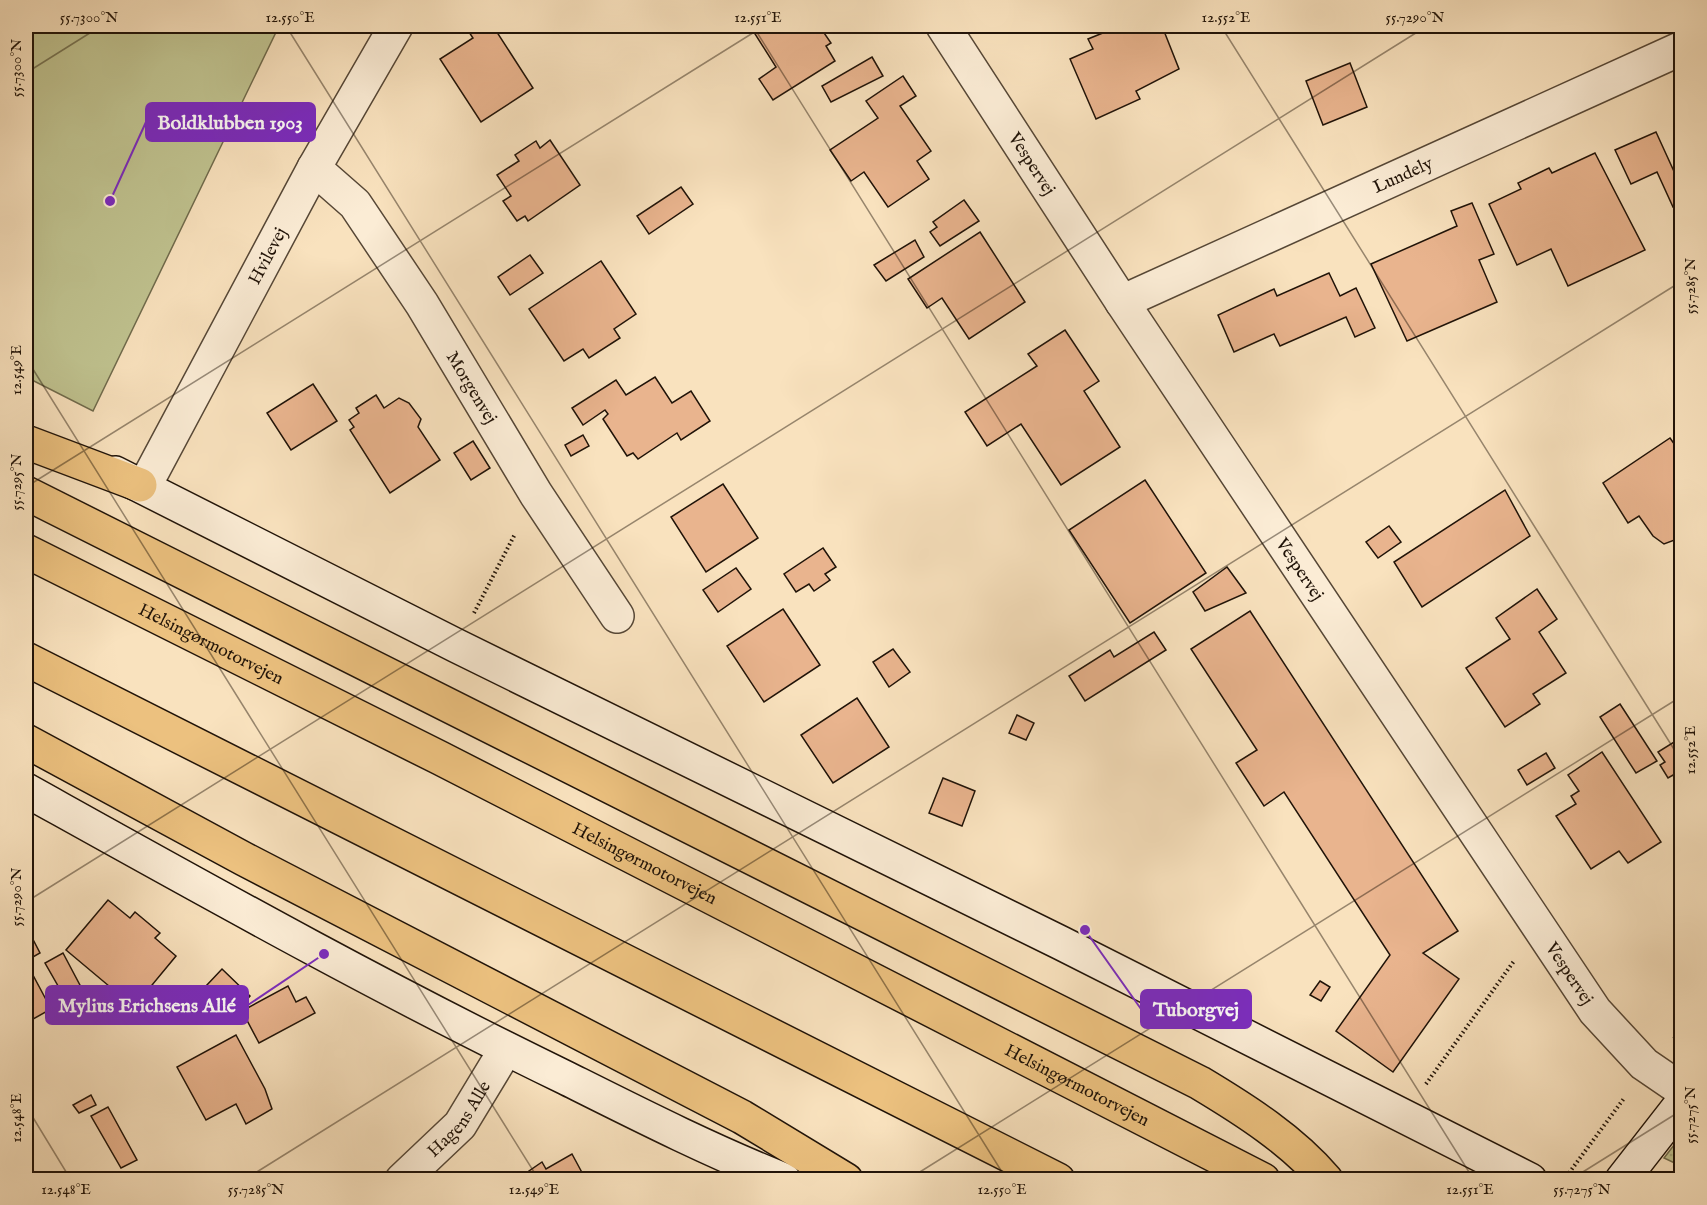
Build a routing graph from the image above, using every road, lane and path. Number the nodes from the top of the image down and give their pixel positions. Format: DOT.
graph roads {
  1 [pos="396,26"];
  2 [pos="943,26"];
  3 [pos="1682,48"];
  4 [pos="314,168"];
  5 [pos="1122,302"];
  6 [pos="26,428"];
  7 [pos="26,442"];
  8 [pos="142,486"];
  9 [pos="26,493"];
  10 [pos="536,494"];
  11 [pos="26,551"];
  12 [pos="617,616"];
  13 [pos="457,646"];
  14 [pos="26,659"];
  15 [pos="26,741"];
  16 [pos="26,790"];
  17 [pos="1538,929"];
  18 [pos="1682,1030"];
  19 [pos="506,1049"];
  20 [pos="1648,1067"];
  21 [pos="1682,1090"];
  22 [pos="1682,1102"];
  23 [pos="1408,1119"];
  24 [pos="402,1179"];
  25 [pos="784,1179"];
  26 [pos="846,1179"];
  27 [pos="1058,1179"];
  28 [pos="1263,1179"];
  29 [pos="1326,1179"];
  30 [pos="1530,1179"];
  31 [pos="1564,1179"];
  32 [pos="1622,1179"];
  1 -- 4 [label="street, Hvilevej"];
  2 -- 5 [label="street, Vespervej"];
  3 -- 5 [label="street, Lundely"];
  4 -- 8 [label="street, Hvilevej"];
  4 -- 10 [label="street, Morgenvej"];
  5 -- 17 [label="street, Vespervej"];
  6 -- 8 [label="street"];
  7 -- 8 [label="highway"];
  8 -- 13 [label="street"];
  9 -- 29 [label="highway"];
  10 -- 12 [label="street, Morgenvej"];
  10 -- 13 [label="path"];
  11 -- 28 [label="highway, Helsingørmotorvejen"];
  13 -- 23 [label="street"];
  14 -- 27 [label="highway"];
  15 -- 26 [label="highway"];
  16 -- 19 [label="street"];
  17 -- 20 [label="street, Vespervej"];
  17 -- 23 [label="path"];
  18 -- 20 [label="path"];
  19 -- 24 [label="street, Hagens Alle"];
  19 -- 25 [label="street"];
  20 -- 21 [label="street, Vespervej"];
  20 -- 31 [label="path"];
  22 -- 32 [label="street"];
  23 -- 30 [label="street"];
}
